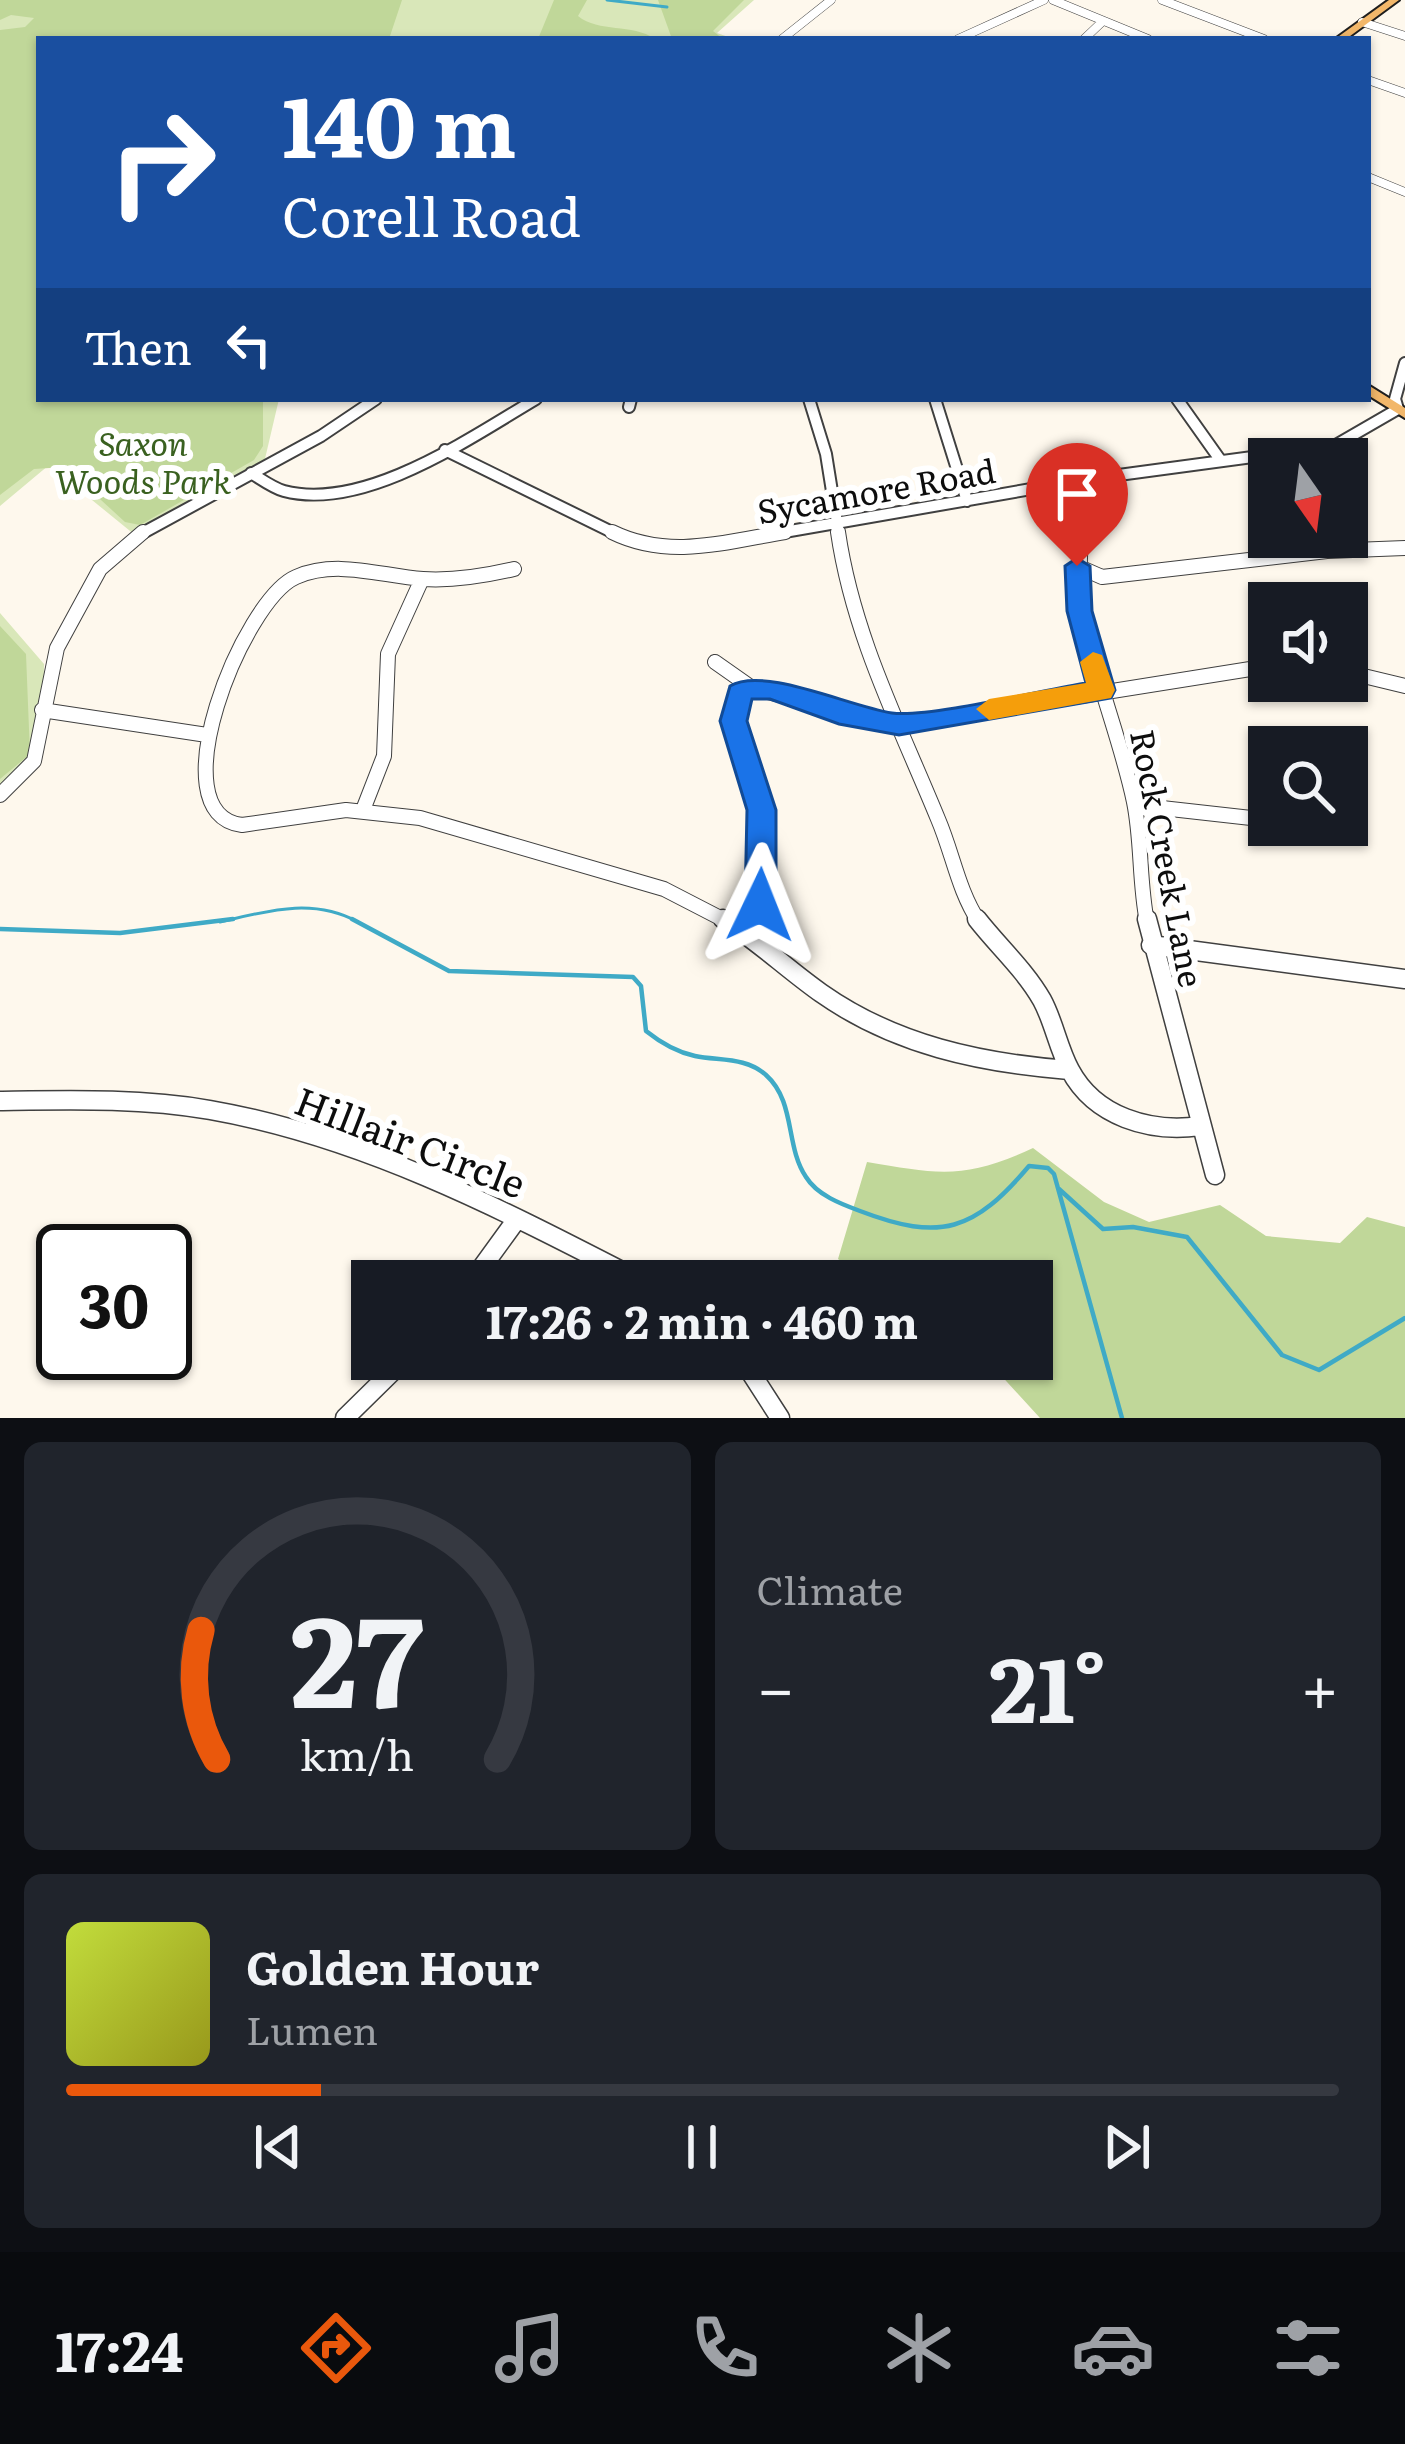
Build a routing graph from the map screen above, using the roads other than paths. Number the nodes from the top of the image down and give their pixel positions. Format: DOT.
graph roads {
  1 [pos="831,0"];
  2 [pos="1049,0"];
  3 [pos="1162,0"];
  4 [pos="1395,0"];
  5 [pos="1103,21"];
  6 [pos="1363,22"];
  7 [pos="786,36"];
  8 [pos="965,36"];
  9 [pos="1087,36"];
  10 [pos="1140,36"];
  11 [pos="1256,36"];
  12 [pos="1344,36"];
  13 [pos="1405,36"];
  14 [pos="1371,81"];
  15 [pos="1405,93"];
  16 [pos="1371,178"];
  17 [pos="1405,193"];
  18 [pos="1405,363"];
  19 [pos="1371,391"];
  20 [pos="372,402"];
  21 [pos="531,402"];
  22 [pos="810,402"];
  23 [pos="936,402"];
  24 [pos="1179,402"];
  25 [pos="1401,411"];
  26 [pos="445,450"];
  27 [pos="1221,461"];
  28 [pos="251,473"];
  29 [pos="1089,479"];
  30 [pos="967,500"];
  31 [pos="840,524"];
  32 [pos="1405,548"];
  33 [pos="1077,566"];
  34 [pos="514,569"];
  35 [pos="422,579"];
  36 [pos="715,662"];
  37 [pos="1248,669"];
  38 [pos="1368,677"];
  39 [pos="1405,686"];
  40 [pos="752,688"];
  41 [pos="1101,690"];
  42 [pos="42,710"];
  43 [pos="899,725"];
  44 [pos="207,735"];
  45 [pos="0,795"];
  46 [pos="1136,806"];
  47 [pos="363,810"];
  48 [pos="1248,818"];
  49 [pos="745,930"];
  50 [pos="1151,945"];
  51 [pos="1405,979"];
  52 [pos="1069,1070"];
  53 [pos="0,1102"];
  54 [pos="1201,1126"];
  55 [pos="1215,1175"];
  56 [pos="518,1219"];
  57 [pos="488,1260"];
  58 [pos="599,1260"];
  59 [pos="384,1380"];
  60 [pos="756,1380"];
  61 [pos="345,1418"];
  62 [pos="780,1418"];
  1 -- 7 [label="street"];
  2 -- 5 [label="street"];
  2 -- 8 [label="street"];
  3 -- 11 [label="street"];
  4 -- 6 [label="main road"];
  5 -- 9 [label="street"];
  5 -- 10 [label="street"];
  6 -- 12 [label="main road"];
  6 -- 13 [label="street"];
  14 -- 15 [label="street"];
  16 -- 17 [label="street"];
  18 -- 25 [label="street"];
  19 -- 25 [label="main road"];
  20 -- 28 [label="street"];
  21 -- 26 [label="street"];
  22 -- 31 [label="street"];
  23 -- 30 [label="street"];
  24 -- 27 [label="street"];
  25 -- 27 [label="street, Sycamore Road"];
  26 -- 28 [label="street"];
  26 -- 31 [label="street, Sycamore Road"];
  27 -- 29 [label="street, Sycamore Road"];
  28 -- 42 [label="street"];
  29 -- 30 [label="street, Sycamore Road"];
  29 -- 33 [label="street, Rock Creek Lane"];
  30 -- 31 [label="street, Sycamore Road"];
  31 -- 43 [label="street"];
  32 -- 33 [label="street"];
  33 -- 41 [label="street, Rock Creek Lane"];
  34 -- 35 [label="street"];
  35 -- 44 [label="street"];
  35 -- 47 [label="street"];
  36 -- 40 [label="street"];
  37 -- 41 [label="street"];
  38 -- 39 [label="street"];
  40 -- 43 [label="street"];
  40 -- 49 [label="street"];
  41 -- 43 [label="street"];
  41 -- 46 [label="street, Rock Creek Lane"];
  42 -- 44 [label="street"];
  42 -- 45 [label="street"];
  43 -- 52 [label="street"];
  44 -- 47 [label="street"];
  46 -- 48 [label="street"];
  46 -- 50 [label="street, Rock Creek Lane"];
  47 -- 49 [label="street"];
  49 -- 52 [label="street"];
  50 -- 51 [label="street"];
  50 -- 54 [label="street, Rock Creek Lane"];
  52 -- 54 [label="street"];
  53 -- 56 [label="street, Hillair Circle"];
  54 -- 55 [label="street, Rock Creek Lane"];
  56 -- 57 [label="street"];
  56 -- 58 [label="street, Hillair Circle"];
  59 -- 61 [label="street"];
  60 -- 62 [label="street"];
}
